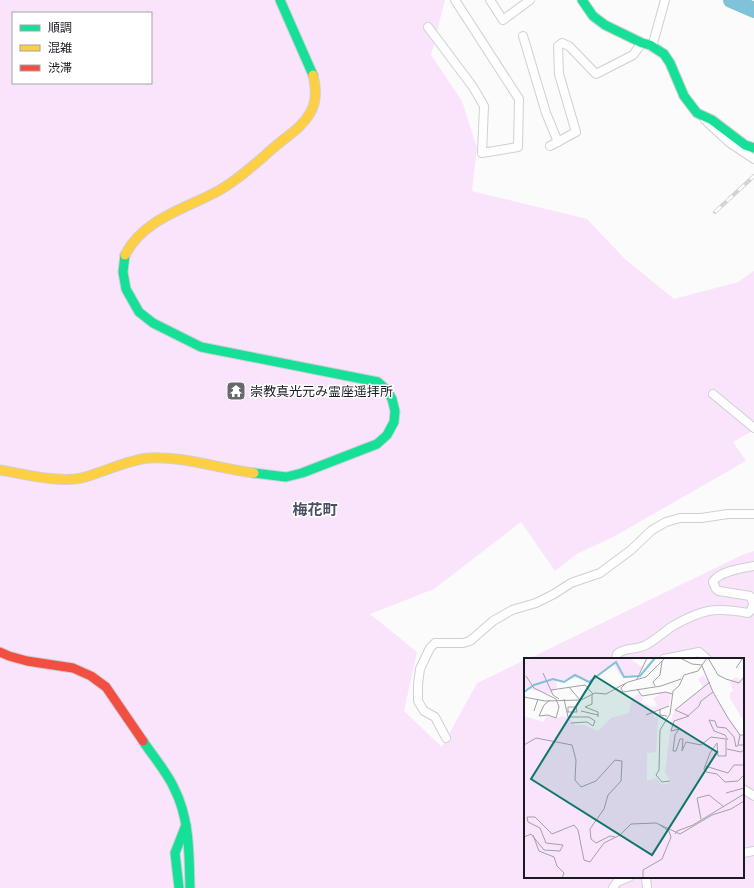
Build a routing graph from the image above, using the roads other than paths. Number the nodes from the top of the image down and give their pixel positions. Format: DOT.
graph roads {
  1 [pos="280,0"];
  2 [pos="455,0"];
  3 [pos="490,0"];
  4 [pos="530,0"];
  5 [pos="582,0"];
  6 [pos="665,0"];
  7 [pos="428,27"];
  8 [pos="523,36"];
  9 [pos="642,43"];
  10 [pos="652,46"];
  11 [pos="697,113"];
  12 [pos="558,142"];
  13 [pos="550,146"];
  14 [pos="754,148"];
  15 [pos="754,159"];
  16 [pos="713,394"];
  17 [pos="754,428"];
  18 [pos="0,470"];
  19 [pos="754,514"];
  20 [pos="754,566"];
  21 [pos="0,652"];
  22 [pos="616,658"];
  23 [pos="669,658"];
  24 [pos="706,658"];
  25 [pos="446,738"];
  26 [pos="744,790"];
  27 [pos="754,796"];
  28 [pos="186,825"];
  29 [pos="754,851"];
  30 [pos="744,852"];
  31 [pos="627,878"];
  32 [pos="646,878"];
  33 [pos="179,888"];
  34 [pos="190,888"];
  35 [pos="613,888"];
  36 [pos="648,888"];
  1 -- 18 [label="street"];
  2 -- 7 [label="street"];
  3 -- 4 [label="street"];
  5 -- 9 [label="street"];
  6 -- 10 [label="street"];
  8 -- 12 [label="street"];
  9 -- 10 [label="street"];
  9 -- 12 [label="street"];
  10 -- 11 [label="street"];
  11 -- 14 [label="street"];
  11 -- 15 [label="street"];
  12 -- 13 [label="street"];
  16 -- 17 [label="street"];
  19 -- 25 [label="street"];
  20 -- 22 [label="street"];
  21 -- 28 [label="street"];
  23 -- 24 [label="street"];
  26 -- 27 [label="street"];
  28 -- 33 [label="street"];
  28 -- 34 [label="street"];
  29 -- 30 [label="street"];
  31 -- 35 [label="street"];
  32 -- 36 [label="street"];
}
